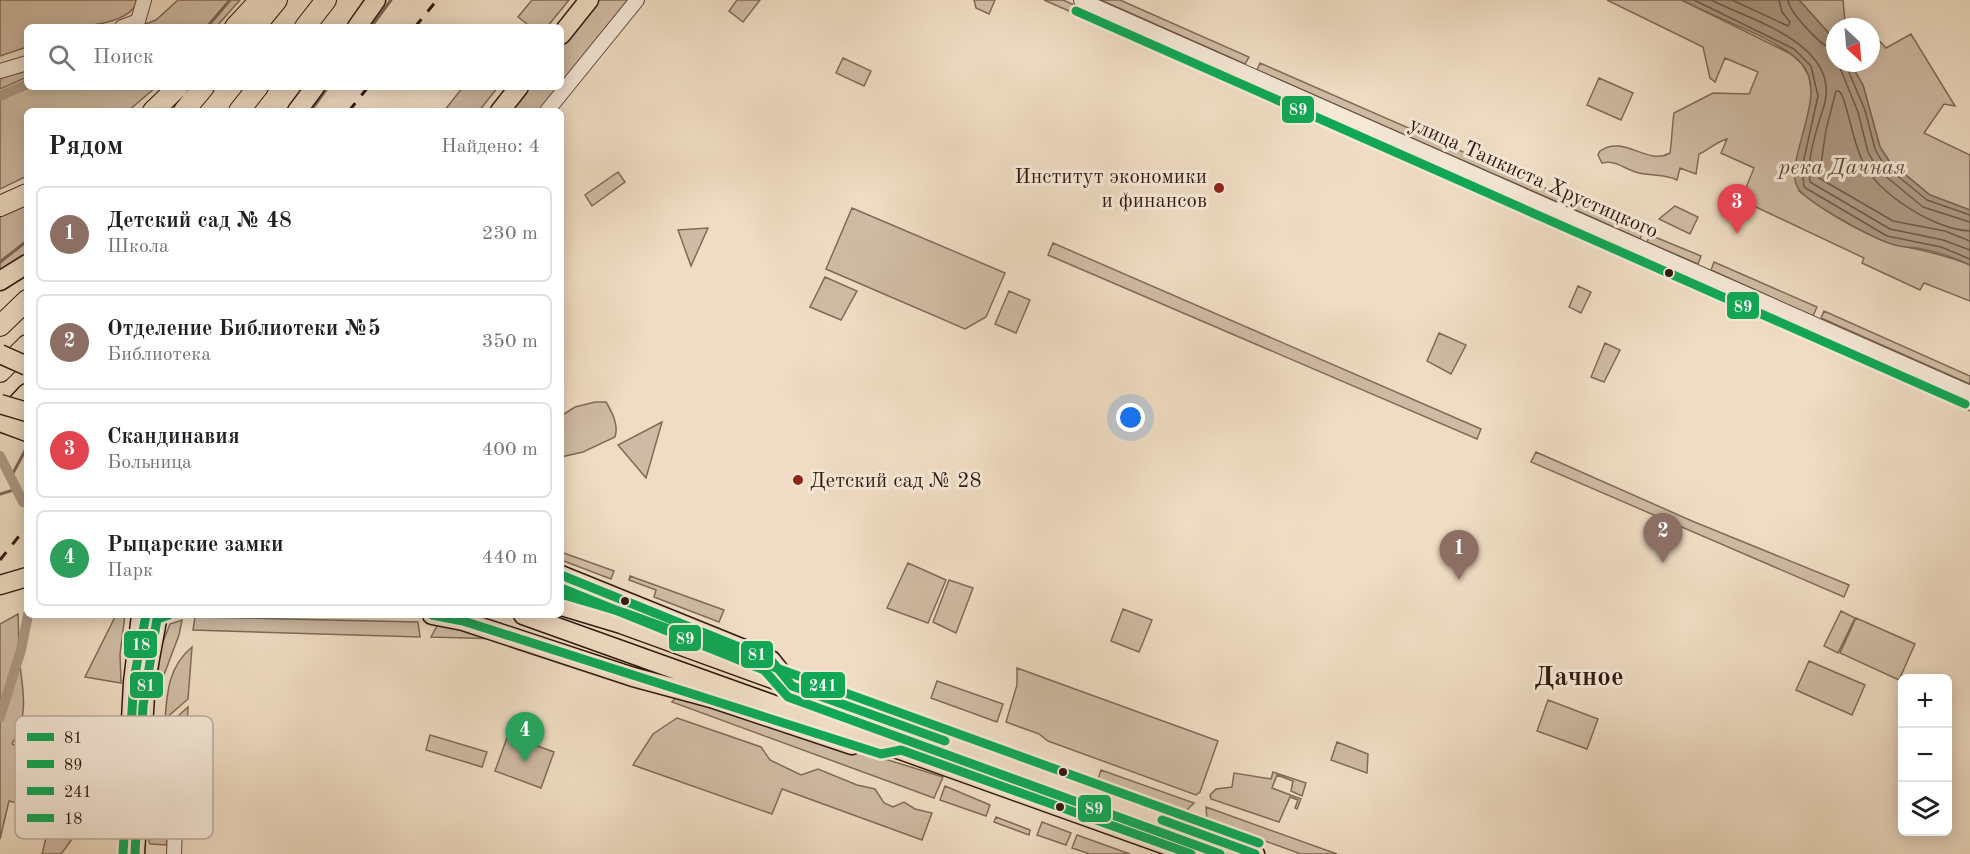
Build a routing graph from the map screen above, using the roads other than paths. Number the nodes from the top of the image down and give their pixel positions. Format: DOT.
graph roads {
  1 [pos="144,0"];
  2 [pos="260,0"];
  3 [pos="277,0"];
  4 [pos="326,0"];
  5 [pos="376,0"];
  6 [pos="575,0"];
  7 [pos="589,0"];
  8 [pos="638,0"];
  9 [pos="1081,0"];
  10 [pos="130,24"];
  11 [pos="238,24"];
  12 [pos="257,24"];
  13 [pos="307,24"];
  14 [pos="359,24"];
  15 [pos="555,24"];
  16 [pos="564,31"];
  17 [pos="24,64"];
  18 [pos="0,71"];
  19 [pos="175,90"];
  20 [pos="202,90"];
  21 [pos="256,90"];
  22 [pos="313,90"];
  23 [pos="503,90"];
  24 [pos="517,90"];
  25 [pos="156,108"];
  26 [pos="186,108"];
  27 [pos="243,108"];
  28 [pos="299,108"];
  29 [pos="488,108"];
  30 [pos="502,108"];
  31 [pos="549,108"];
  32 [pos="24,195"];
  33 [pos="0,206"];
  34 [pos="24,266"];
  35 [pos="0,281"];
  36 [pos="24,303"];
  37 [pos="0,326"];
  38 [pos="24,348"];
  39 [pos="0,354"];
  40 [pos="24,365"];
  41 [pos="0,372"];
  42 [pos="1970,393"];
  43 [pos="24,396"];
  44 [pos="0,404"];
  45 [pos="24,411"];
  46 [pos="0,422"];
  47 [pos="24,431"];
  48 [pos="564,576"];
  49 [pos="24,578"];
  50 [pos="0,585"];
  51 [pos="564,599"];
  52 [pos="564,607"];
  53 [pos="581,612"];
  54 [pos="156,618"];
  55 [pos="448,618"];
  56 [pos="532,618"];
  57 [pos="792,686"];
  58 [pos="141,716"];
  59 [pos="901,750"];
  60 [pos="126,839"];
  61 [pos="135,839"];
  62 [pos="125,854"];
  63 [pos="135,854"];
  64 [pos="1191,854"];
  65 [pos="1255,854"];
  1 -- 10 [label="street"];
  2 -- 11 [label="highway"];
  3 -- 12 [label="highway"];
  4 -- 13 [label="highway"];
  5 -- 14 [label="main road"];
  6 -- 15 [label="main road"];
  7 -- 16 [label="main road"];
  8 -- 31 [label="street"];
  9 -- 42 [label="street, улица Танкиста Хрустицкого"];
  17 -- 18 [label="street"];
  19 -- 25 [label="highway"];
  20 -- 26 [label="highway"];
  21 -- 27 [label="highway"];
  22 -- 28 [label="main road"];
  23 -- 29 [label="main road"];
  24 -- 30 [label="main road"];
  32 -- 33 [label="highway"];
  34 -- 35 [label="main road"];
  36 -- 37 [label="highway"];
  38 -- 41 [label="highway"];
  39 -- 40 [label="main road, bridge"];
  43 -- 46 [label="main road"];
  44 -- 45 [label="main road, bridge"];
  46 -- 47 [label="main road"];
  48 -- 57 [label="main road"];
  49 -- 50 [label="main road"];
  51 -- 53 [label="main road"];
  52 -- 53 [label="main road"];
  53 -- 57 [label="main road"];
  54 -- 58 [label="main road"];
  55 -- 59 [label="main road"];
  56 -- 59 [label="main road"];
  57 -- 65 [label="main road"];
  59 -- 64 [label="main road"];
  60 -- 62 [label="main road"];
  61 -- 63 [label="main road"];
}
